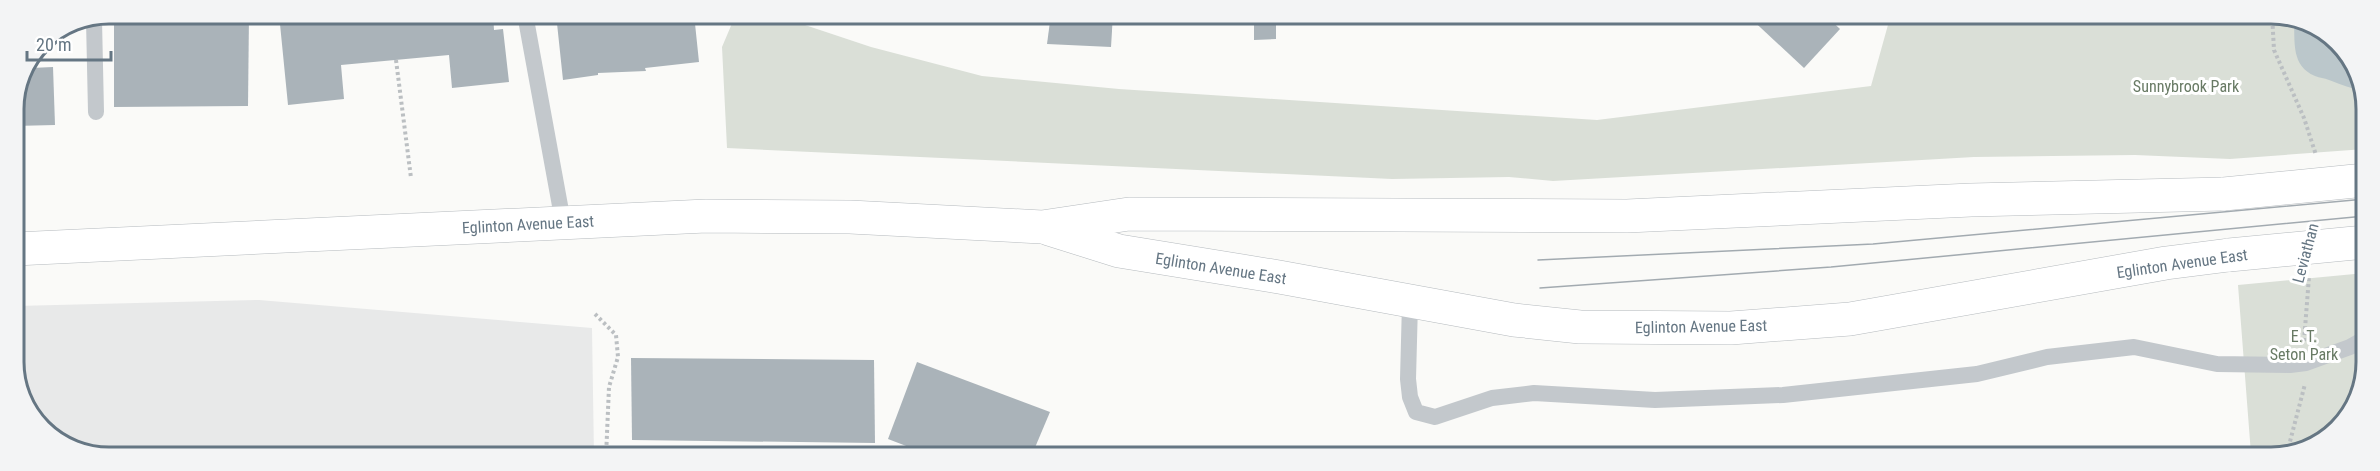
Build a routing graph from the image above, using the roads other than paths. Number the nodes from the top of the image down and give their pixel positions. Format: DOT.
graph roads {
  1 [pos="527,24"];
  2 [pos="94,26"];
  3 [pos="96,112"];
  4 [pos="2356,181"];
  5 [pos="562,222"];
  6 [pos="1042,227"];
  7 [pos="2356,243"];
  8 [pos="24,249"];
  9 [pos="1410,303"];
  10 [pos="2356,344"];
  1 -- 5 [label="lane"];
  2 -- 3 [label="lane"];
  4 -- 6 [label="main road, Eglinton Avenue East, bridge"];
  5 -- 6 [label="main road, Eglinton Avenue East"];
  5 -- 8 [label="main road, Eglinton Avenue East"];
  6 -- 9 [label="main road, Eglinton Avenue East"];
  7 -- 9 [label="main road, Eglinton Avenue East, bridge"];
  9 -- 10 [label="lane"];
}
